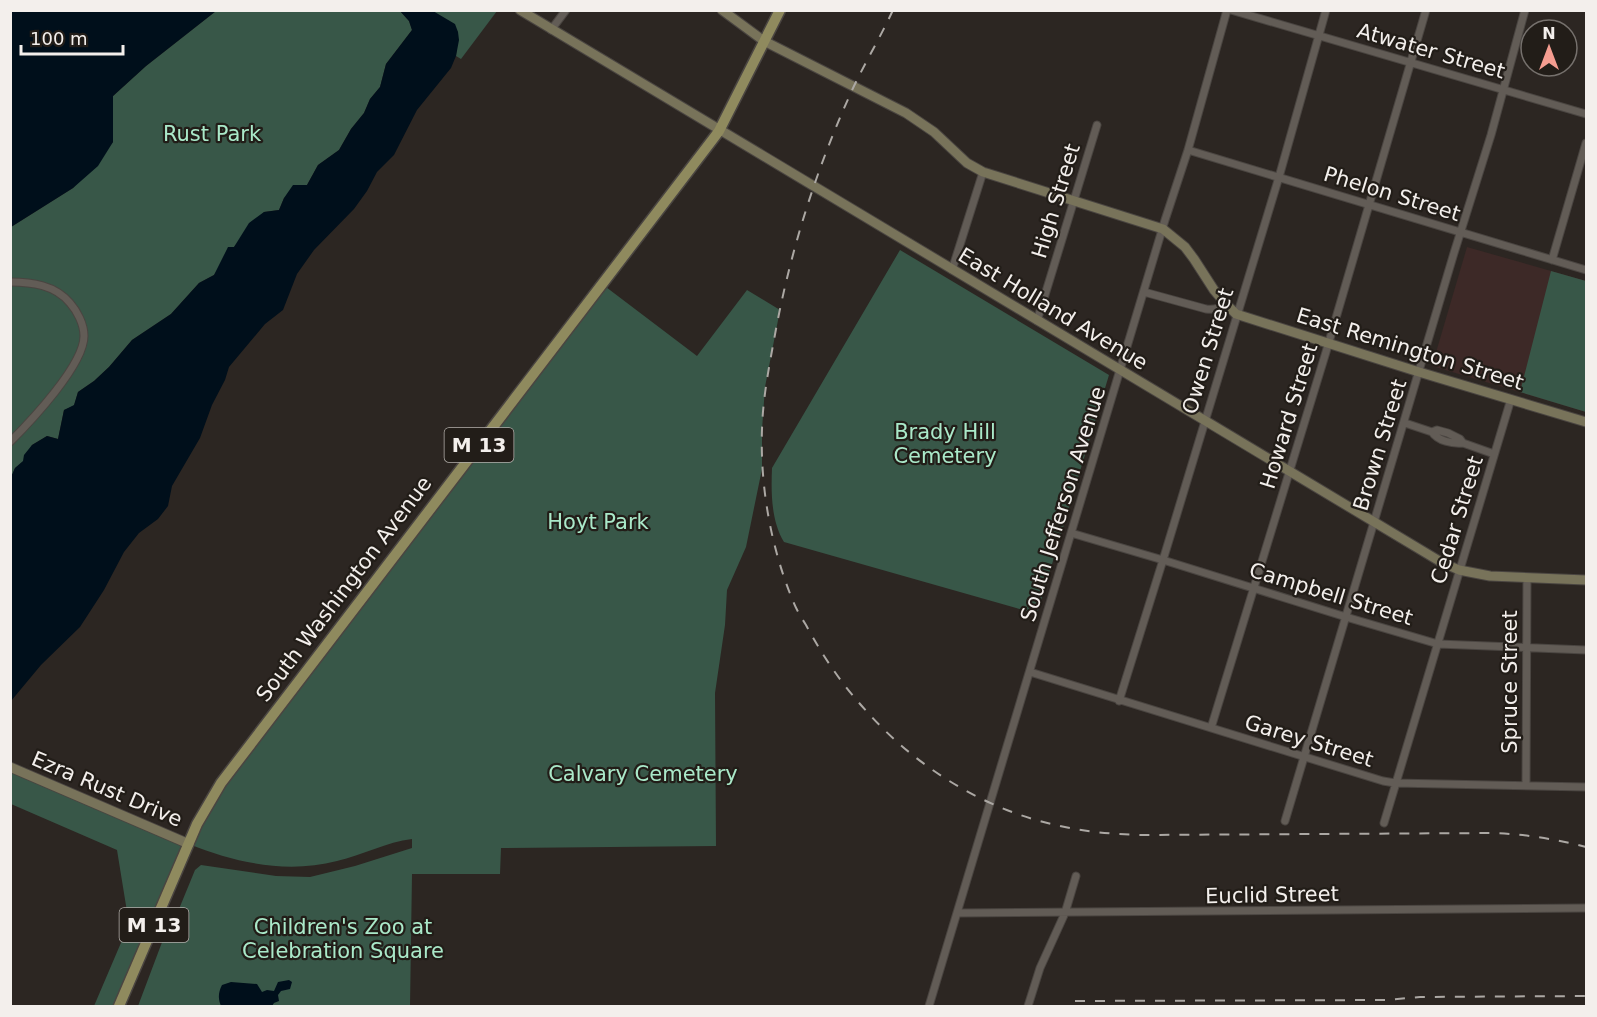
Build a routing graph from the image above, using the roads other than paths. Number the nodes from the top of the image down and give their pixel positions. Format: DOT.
graph roads {
  1 [pos="520,10"];
  2 [pos="566,10"];
  3 [pos="722,10"];
  4 [pos="780,10"];
  5 [pos="1229,10"];
  6 [pos="1326,10"];
  7 [pos="1426,10"];
  8 [pos="1525,10"];
  9 [pos="551,30"];
  10 [pos="1319,37"];
  11 [pos="764,41"];
  12 [pos="1412,63"];
  13 [pos="1503,89"];
  14 [pos="1587,114"];
  15 [pos="1097,125"];
  16 [pos="719,130"];
  17 [pos="1587,143"];
  18 [pos="1188,150"];
  19 [pos="982,172"];
  20 [pos="1279,177"];
  21 [pos="1073,200"];
  22 [pos="1370,205"];
  23 [pos="1163,229"];
  24 [pos="1461,232"];
  25 [pos="1552,260"];
  26 [pos="952,270"];
  27 [pos="1587,270"];
  28 [pos="10,282"];
  29 [pos="1144,292"];
  30 [pos="1226,305"];
  31 [pos="1236,314"];
  32 [pos="1037,321"];
  33 [pos="1329,343"];
  34 [pos="1121,370"];
  35 [pos="1419,372"];
  36 [pos="1511,399"];
  37 [pos="1204,420"];
  38 [pos="1587,422"];
  39 [pos="1405,423"];
  40 [pos="10,442"];
  41 [pos="1494,454"];
  42 [pos="1290,471"];
  43 [pos="1374,521"];
  44 [pos="1071,533"];
  45 [pos="1163,560"];
  46 [pos="1459,570"];
  47 [pos="1527,578"];
  48 [pos="1587,580"];
  49 [pos="1254,588"];
  50 [pos="1346,617"];
  51 [pos="1438,644"];
  52 [pos="1527,647"];
  53 [pos="1587,650"];
  54 [pos="1030,672"];
  55 [pos="1119,701"];
  56 [pos="1211,728"];
  57 [pos="1303,756"];
  58 [pos="10,767"];
  59 [pos="1395,783"];
  60 [pos="1526,785"];
  61 [pos="1587,787"];
  62 [pos="1285,821"];
  63 [pos="1384,823"];
  64 [pos="189,844"];
  65 [pos="1076,876"];
  66 [pos="1587,909"];
  67 [pos="958,913"];
  68 [pos="1065,913"];
  69 [pos="119,1006"];
  70 [pos="929,1006"];
  71 [pos="1028,1006"];
  1 -- 9 [label="main road, East Holland Avenue"];
  2 -- 9 [label="street"];
  3 -- 11 [label="main road, East Remington Street"];
  4 -- 11 [label="main road, South Washington Avenue / M 13"];
  5 -- 10 [label="street, Atwater Street"];
  5 -- 18 [label="street, South Jefferson Avenue"];
  6 -- 10 [label="street, Owen Street"];
  7 -- 12 [label="street, Howard Street"];
  8 -- 13 [label="street, Brown Street"];
  9 -- 16 [label="main road, East Holland Avenue"];
  10 -- 12 [label="street, Atwater Street"];
  10 -- 20 [label="street, Owen Street"];
  11 -- 16 [label="main road, South Washington Avenue / M 13"];
  11 -- 19 [label="main road, East Remington Street"];
  12 -- 13 [label="street, Atwater Street"];
  12 -- 22 [label="street, Howard Street"];
  13 -- 14 [label="street, Atwater Street"];
  13 -- 24 [label="street, Brown Street"];
  15 -- 21 [label="street, High Street"];
  16 -- 26 [label="main road, East Holland Avenue"];
  16 -- 64 [label="main road, South Washington Avenue / M 13"];
  17 -- 25 [label="street"];
  18 -- 20 [label="street, Phelon Street"];
  18 -- 23 [label="street, South Jefferson Avenue"];
  19 -- 21 [label="main road, East Remington Street"];
  19 -- 26 [label="street"];
  20 -- 22 [label="street, Phelon Street"];
  20 -- 31 [label="street, Owen Street"];
  21 -- 23 [label="main road, East Remington Street"];
  21 -- 32 [label="street, High Street"];
  22 -- 24 [label="street, Phelon Street"];
  22 -- 33 [label="street, Howard Street"];
  23 -- 29 [label="street, South Jefferson Avenue"];
  23 -- 30 [label="main road, East Remington Street"];
  24 -- 25 [label="street, Phelon Street"];
  24 -- 35 [label="street, Brown Street"];
  25 -- 27 [label="street, Phelon Street"];
  26 -- 32 [label="main road, East Holland Avenue"];
  28 -- 40 [label="street"];
  29 -- 30 [label="street"];
  29 -- 34 [label="street, South Jefferson Avenue"];
  30 -- 31 [label="main road, East Remington Street"];
  31 -- 33 [label="main road, East Remington Street"];
  31 -- 37 [label="street, Owen Street"];
  32 -- 34 [label="main road, East Holland Avenue"];
  33 -- 35 [label="main road, East Remington Street"];
  33 -- 42 [label="street, Howard Street"];
  34 -- 37 [label="main road, East Holland Avenue"];
  34 -- 44 [label="street, South Jefferson Avenue"];
  35 -- 36 [label="main road, East Remington Street"];
  35 -- 39 [label="street, Brown Street"];
  36 -- 38 [label="main road, East Remington Street"];
  36 -- 41 [label="street, Cedar Street"];
  37 -- 42 [label="main road, East Holland Avenue"];
  37 -- 45 [label="street, Owen Street"];
  39 -- 41 [label="street"];
  39 -- 43 [label="street, Brown Street"];
  41 -- 46 [label="street, Cedar Street"];
  42 -- 43 [label="main road, East Holland Avenue"];
  42 -- 49 [label="street, Howard Street"];
  43 -- 46 [label="main road, East Holland Avenue"];
  43 -- 50 [label="street, Brown Street"];
  44 -- 45 [label="street, Campbell Street"];
  44 -- 54 [label="street, South Jefferson Avenue"];
  45 -- 49 [label="street, Campbell Street"];
  45 -- 55 [label="street, Owen Street"];
  46 -- 47 [label="main road, East Holland Avenue"];
  46 -- 51 [label="street, Cedar Street"];
  47 -- 48 [label="main road, East Holland Avenue"];
  47 -- 52 [label="street, Spruce Street"];
  49 -- 50 [label="street, Campbell Street"];
  49 -- 56 [label="street, Howard Street"];
  50 -- 51 [label="street, Campbell Street"];
  50 -- 57 [label="street, Brown Street"];
  51 -- 52 [label="street, Campbell Street"];
  51 -- 59 [label="street, Cedar Street"];
  52 -- 53 [label="street, Campbell Street"];
  52 -- 60 [label="street, Spruce Street"];
  54 -- 55 [label="street, Garey Street"];
  54 -- 67 [label="street, South Jefferson Avenue"];
  55 -- 56 [label="street, Garey Street"];
  56 -- 57 [label="street, Garey Street"];
  57 -- 59 [label="street, Garey Street"];
  57 -- 62 [label="street, Brown Street"];
  58 -- 64 [label="main road, Ezra Rust Drive"];
  59 -- 60 [label="street, Garey Street"];
  59 -- 63 [label="street, Cedar Street"];
  60 -- 61 [label="street, Garey Street"];
  64 -- 69 [label="main road, South Washington Avenue / M 13"];
  65 -- 68 [label="street"];
  66 -- 68 [label="street, Euclid Street"];
  67 -- 68 [label="street, Euclid Street"];
  67 -- 70 [label="street, South Jefferson Avenue"];
  68 -- 71 [label="street"];
}
